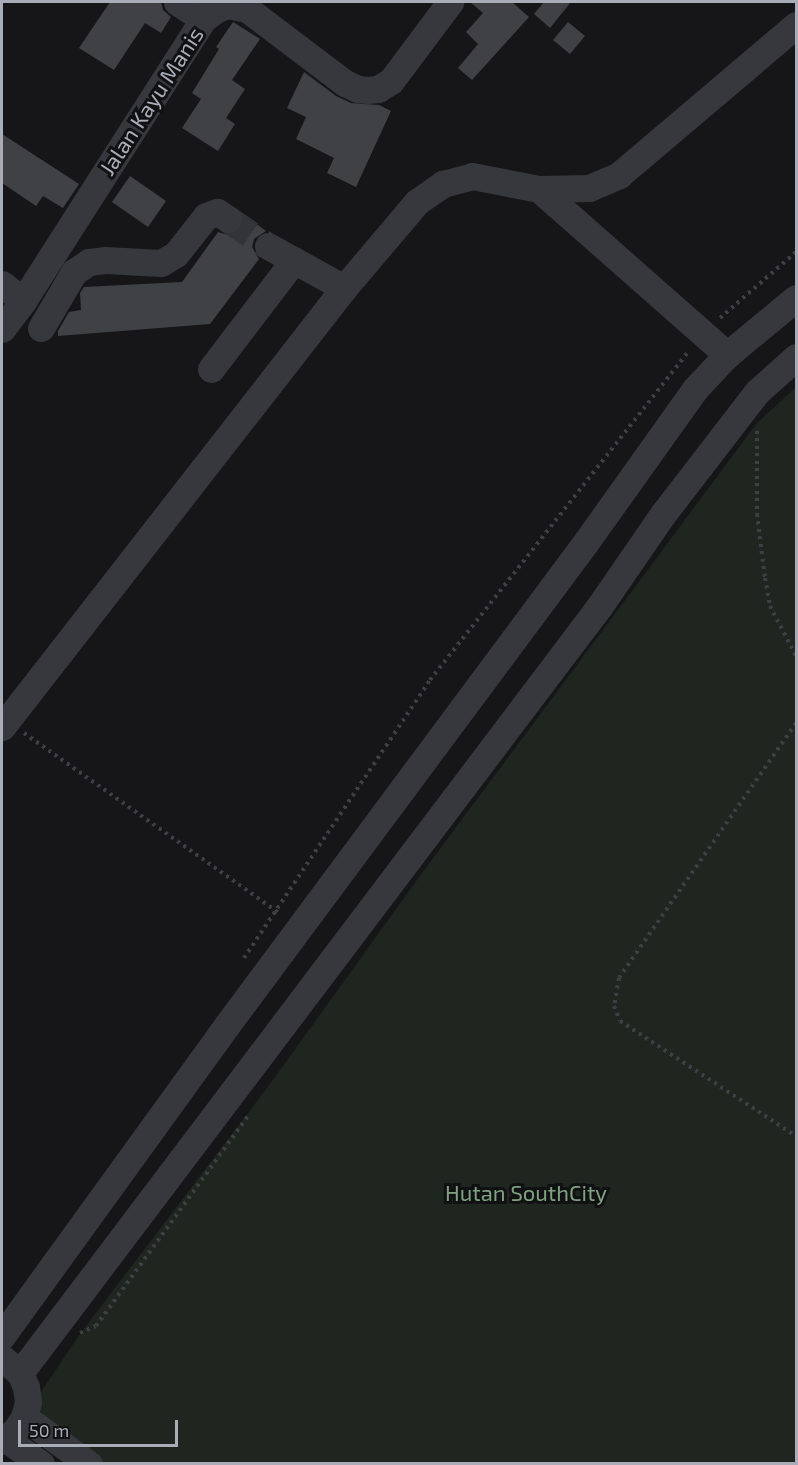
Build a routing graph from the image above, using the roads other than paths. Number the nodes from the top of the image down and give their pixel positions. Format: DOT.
graph roads {
  1 [pos="177,2"];
  2 [pos="450,2"];
  3 [pos="203,19"];
  4 [pos="796,25"];
  5 [pos="539,189"];
  6 [pos="228,219"];
  7 [pos="268,246"];
  8 [pos="294,260"];
  9 [pos="2,284"];
  10 [pos="344,288"];
  11 [pos="796,298"];
  12 [pos="23,301"];
  13 [pos="40,328"];
  14 [pos="2,329"];
  15 [pos="727,355"];
  16 [pos="796,357"];
  17 [pos="211,369"];
  18 [pos="4,724"];
  19 [pos="2,1336"];
  20 [pos="11,1365"];
  21 [pos="24,1417"];
  22 [pos="4,1440"];
  23 [pos="41,1464"];
  24 [pos="89,1464"];
  1 -- 3 [label="street"];
  2 -- 3 [label="street, Jalan Kayu Manis"];
  3 -- 12 [label="street, Jalan Kayu Manis"];
  4 -- 5 [label="street"];
  5 -- 10 [label="street"];
  5 -- 15 [label="street"];
  6 -- 13 [label="street"];
  7 -- 8 [label="street"];
  8 -- 10 [label="street"];
  8 -- 17 [label="street"];
  9 -- 12 [label="street"];
  10 -- 18 [label="street"];
  11 -- 15 [label="street"];
  12 -- 14 [label="street, Jalan Kayu Manis"];
  15 -- 19 [label="street"];
  16 -- 20 [label="street"];
  20 -- 21 [label="street"];
  21 -- 22 [label="street"];
  21 -- 24 [label="street"];
  22 -- 23 [label="street"];
}
